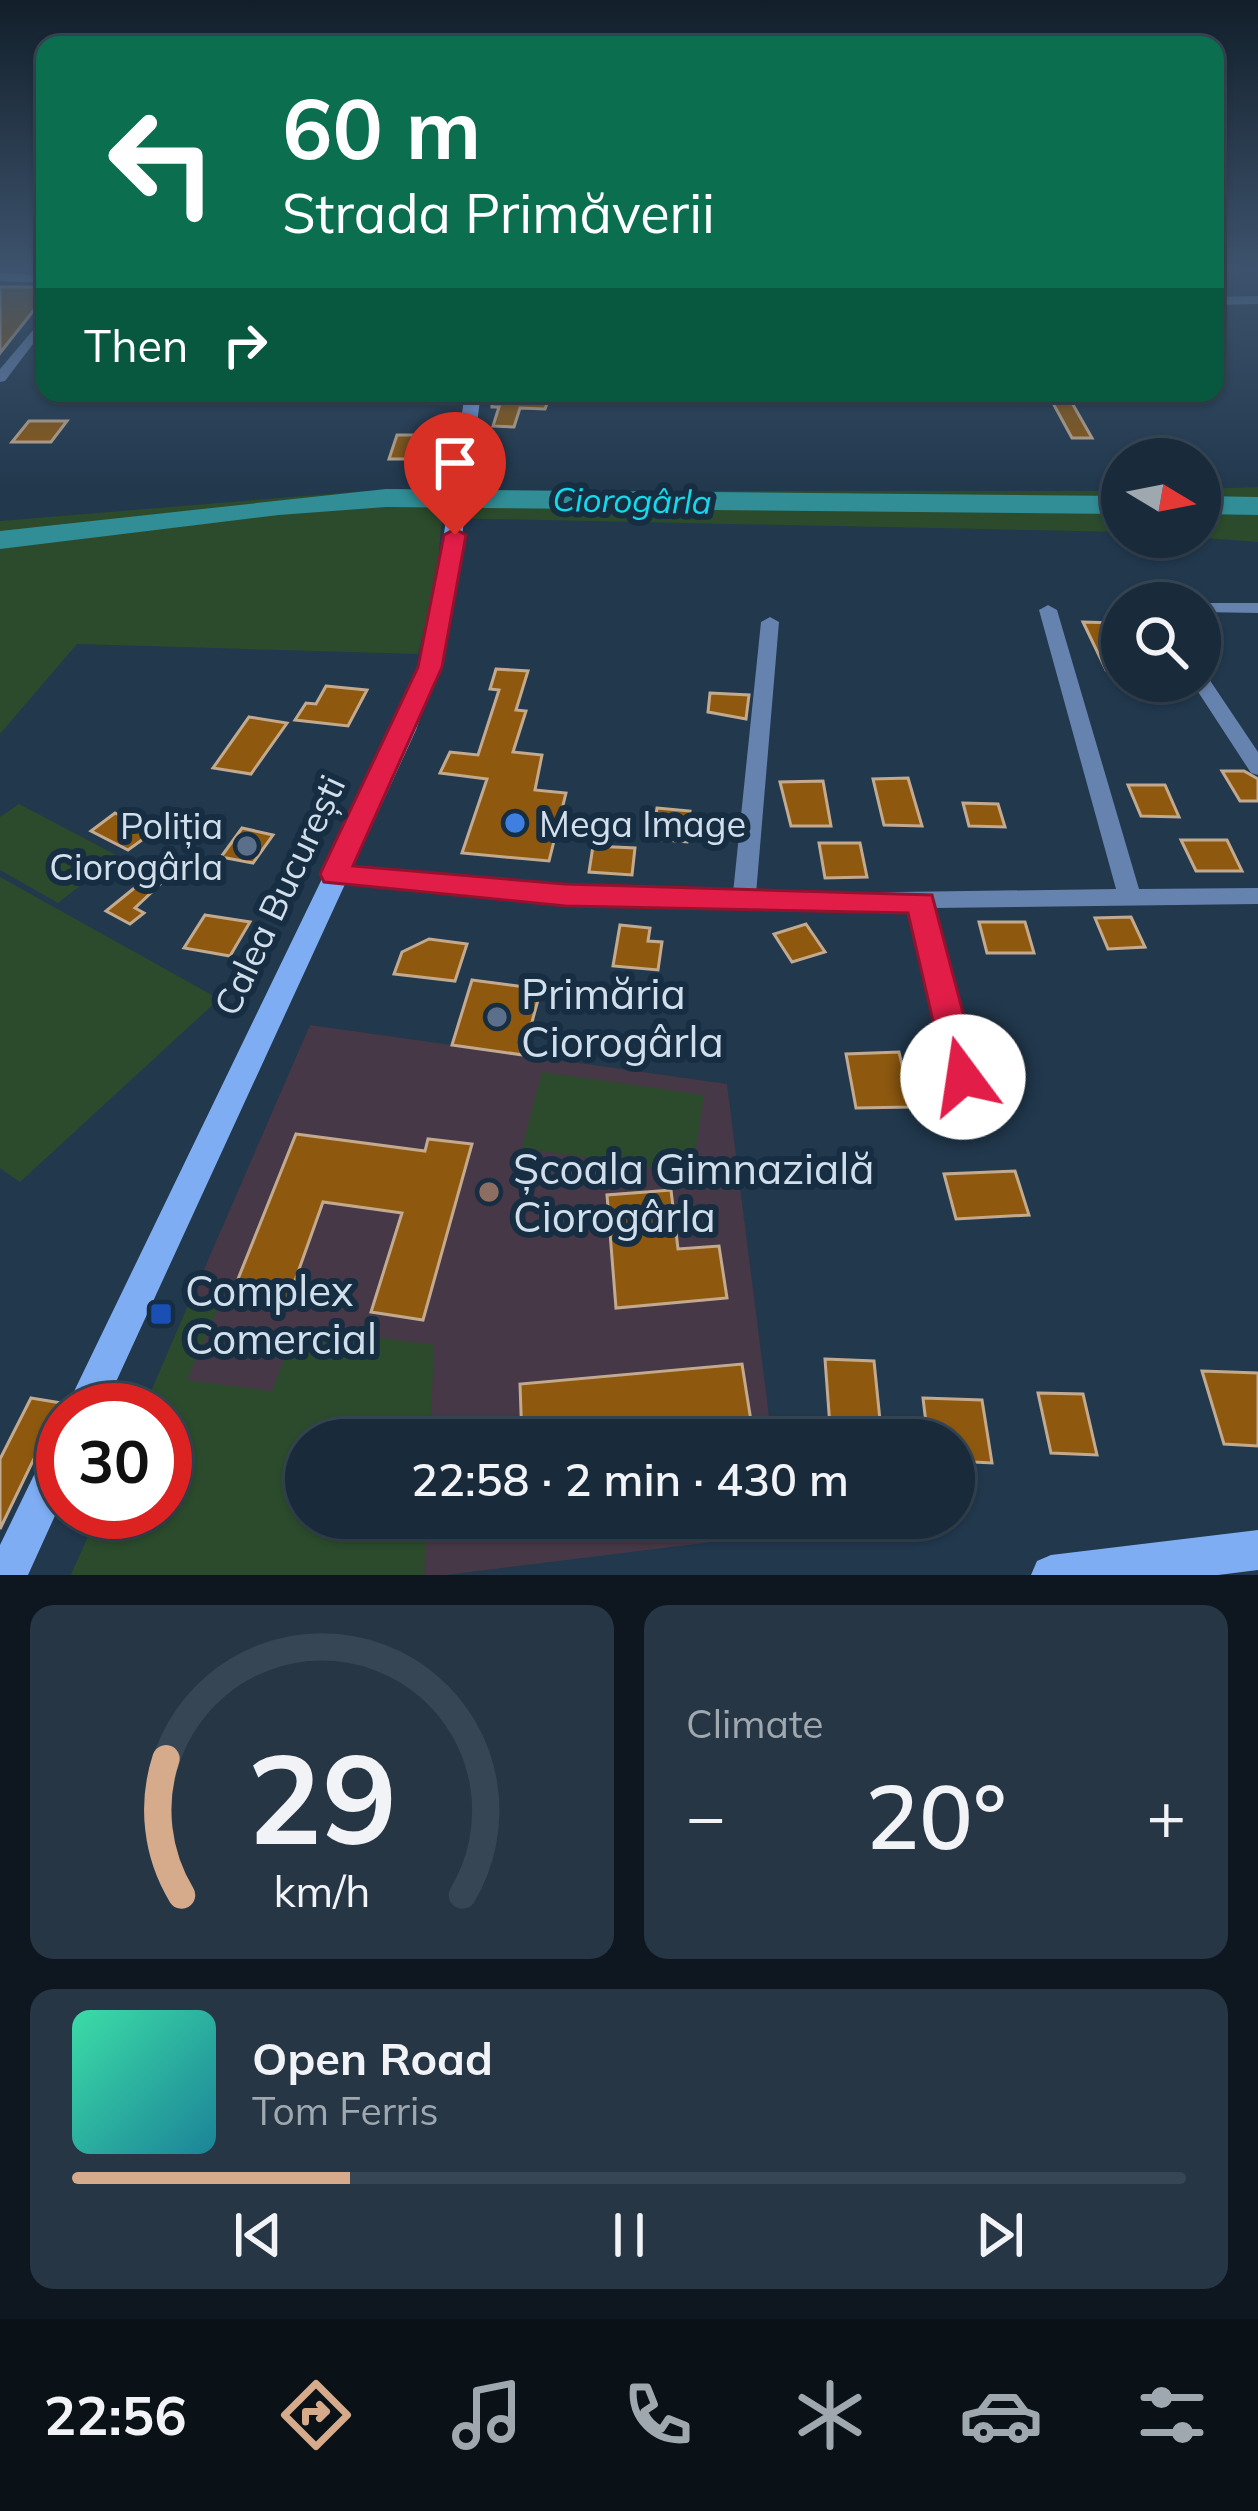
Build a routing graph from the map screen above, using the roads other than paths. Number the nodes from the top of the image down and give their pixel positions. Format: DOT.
graph roads {
  1 [pos="28,342"];
  2 [pos="0,378"];
  3 [pos="471,402"];
  4 [pos="1221,607"];
  5 [pos="1258,608"];
  6 [pos="1048,610"];
  7 [pos="770,622"];
  8 [pos="1214,702"];
  9 [pos="1258,768"];
  10 [pos="335,874"];
  11 [pos="1258,896"];
  12 [pos="1130,898"];
  13 [pos="744,902"];
  14 [pos="921,902"];
  15 [pos="970,1106"];
  16 [pos="97,1383"];
  17 [pos="36,1513"];
  18 [pos="1258,1550"];
  19 [pos="7,1575"];
  20 [pos="1051,1575"];
  1 -- 2 [label="street"];
  3 -- 10 [label="main road, Calea București"];
  4 -- 5 [label="street"];
  6 -- 12 [label="street"];
  7 -- 13 [label="street"];
  8 -- 9 [label="street"];
  10 -- 13 [label="street"];
  10 -- 16 [label="main road, Calea București"];
  11 -- 12 [label="street"];
  12 -- 14 [label="street"];
  13 -- 14 [label="street"];
  14 -- 15 [label="street"];
  17 -- 19 [label="main road"];
  18 -- 20 [label="main road"];
}
